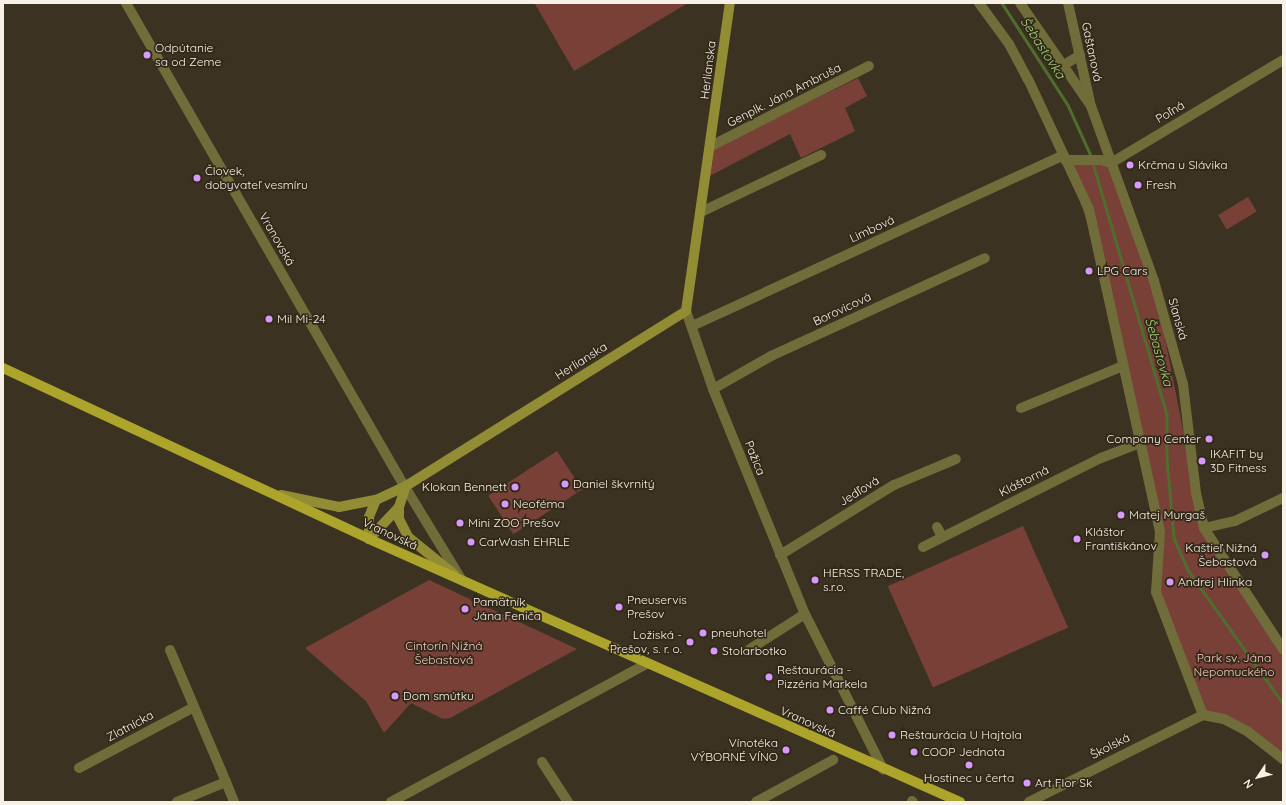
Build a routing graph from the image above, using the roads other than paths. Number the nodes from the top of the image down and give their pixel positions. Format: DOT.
graph roads {
  1 [pos="126,3"];
  2 [pos="730,3"];
  3 [pos="979,3"];
  4 [pos="1020,3"];
  5 [pos="1068,3"];
  6 [pos="1080,55"];
  7 [pos="1283,60"];
  8 [pos="869,66"];
  9 [pos="1062,66"];
  10 [pos="1091,106"];
  11 [pos="711,146"];
  12 [pos="821,155"];
  13 [pos="1064,158"];
  14 [pos="1106,161"];
  15 [pos="701,212"];
  16 [pos="985,258"];
  17 [pos="686,311"];
  18 [pos="692,326"];
  19 [pos="1123,366"];
  20 [pos="3,368"];
  21 [pos="713,389"];
  22 [pos="1021,408"];
  23 [pos="1140,443"];
  24 [pos="956,459"];
  25 [pos="892,479"];
  26 [pos="406,486"];
  27 [pos="274,494"];
  28 [pos="1283,498"];
  29 [pos="376,500"];
  30 [pos="400,507"];
  31 [pos="937,527"];
  32 [pos="1204,528"];
  33 [pos="942,537"];
  34 [pos="369,539"];
  35 [pos="923,547"];
  36 [pos="779,552"];
  37 [pos="462,581"];
  38 [pos="805,614"];
  39 [pos="750,649"];
  40 [pos="1283,649"];
  41 [pos="170,650"];
  42 [pos="646,664"];
  43 [pos="194,707"];
  44 [pos="1203,714"];
  45 [pos="1283,759"];
  46 [pos="833,760"];
  47 [pos="542,762"];
  48 [pos="79,768"];
  49 [pos="883,769"];
  50 [pos="226,782"];
  51 [pos="958,801"];
  52 [pos="177,802"];
  53 [pos="234,802"];
  54 [pos="391,802"];
  55 [pos="568,802"];
  56 [pos="756,802"];
  57 [pos="1029,802"];
  1 -- 26 [label="street, Vranovská"];
  2 -- 11 [label="street, Herlianska"];
  3 -- 13 [label="street"];
  4 -- 9 [label="street, Slanská"];
  5 -- 6 [label="street, Gaštanová"];
  6 -- 9 [label="street"];
  6 -- 10 [label="street, Gaštanová"];
  7 -- 14 [label="street, Poľná"];
  8 -- 11 [label="street, Genplk. Jána Ambruša"];
  9 -- 10 [label="street, Slanská"];
  10 -- 14 [label="street, Slanská"];
  11 -- 15 [label="street, Herlianska"];
  12 -- 15 [label="street"];
  13 -- 14 [label="street, Poľná"];
  13 -- 18 [label="street, Limbová"];
  13 -- 19 [label="street"];
  14 -- 32 [label="street, Slanská"];
  15 -- 17 [label="street, Herlianska"];
  16 -- 21 [label="street, Borovicová"];
  17 -- 18 [label="street, Pažica"];
  17 -- 26 [label="street, Herlianska"];
  18 -- 21 [label="street, Pažica"];
  19 -- 22 [label="street"];
  19 -- 23 [label="street"];
  20 -- 27 [label="main road, Vranovská"];
  21 -- 36 [label="street, Pažica"];
  23 -- 33 [label="street, Kláštorná"];
  23 -- 44 [label="street"];
  24 -- 36 [label="street, Jedľová"];
  25 -- 36 [label="street, Jedľová"];
  26 -- 29 [label="street, Herlianska"];
  26 -- 30 [label="street"];
  26 -- 37 [label="street, Vranovská"];
  27 -- 29 [label="street, Herlianska"];
  27 -- 34 [label="main road, Vranovská"];
  28 -- 32 [label="street"];
  29 -- 34 [label="street"];
  30 -- 34 [label="street"];
  30 -- 37 [label="street"];
  31 -- 33 [label="street"];
  32 -- 40 [label="street, Slanská"];
  33 -- 35 [label="street, Kláštorná"];
  34 -- 37 [label="main road, Vranovská"];
  36 -- 38 [label="street, Pažica"];
  37 -- 42 [label="main road, Vranovská"];
  38 -- 39 [label="street"];
  38 -- 49 [label="street, Pažica"];
  41 -- 43 [label="street"];
  42 -- 49 [label="main road, Vranovská"];
  42 -- 54 [label="street"];
  43 -- 48 [label="street, Zlatnícka"];
  43 -- 50 [label="street"];
  44 -- 45 [label="street"];
  44 -- 57 [label="street, Školská"];
  46 -- 56 [label="street"];
  47 -- 55 [label="street"];
  49 -- 51 [label="main road, Vranovská"];
  50 -- 52 [label="street"];
  50 -- 53 [label="street"];
}
